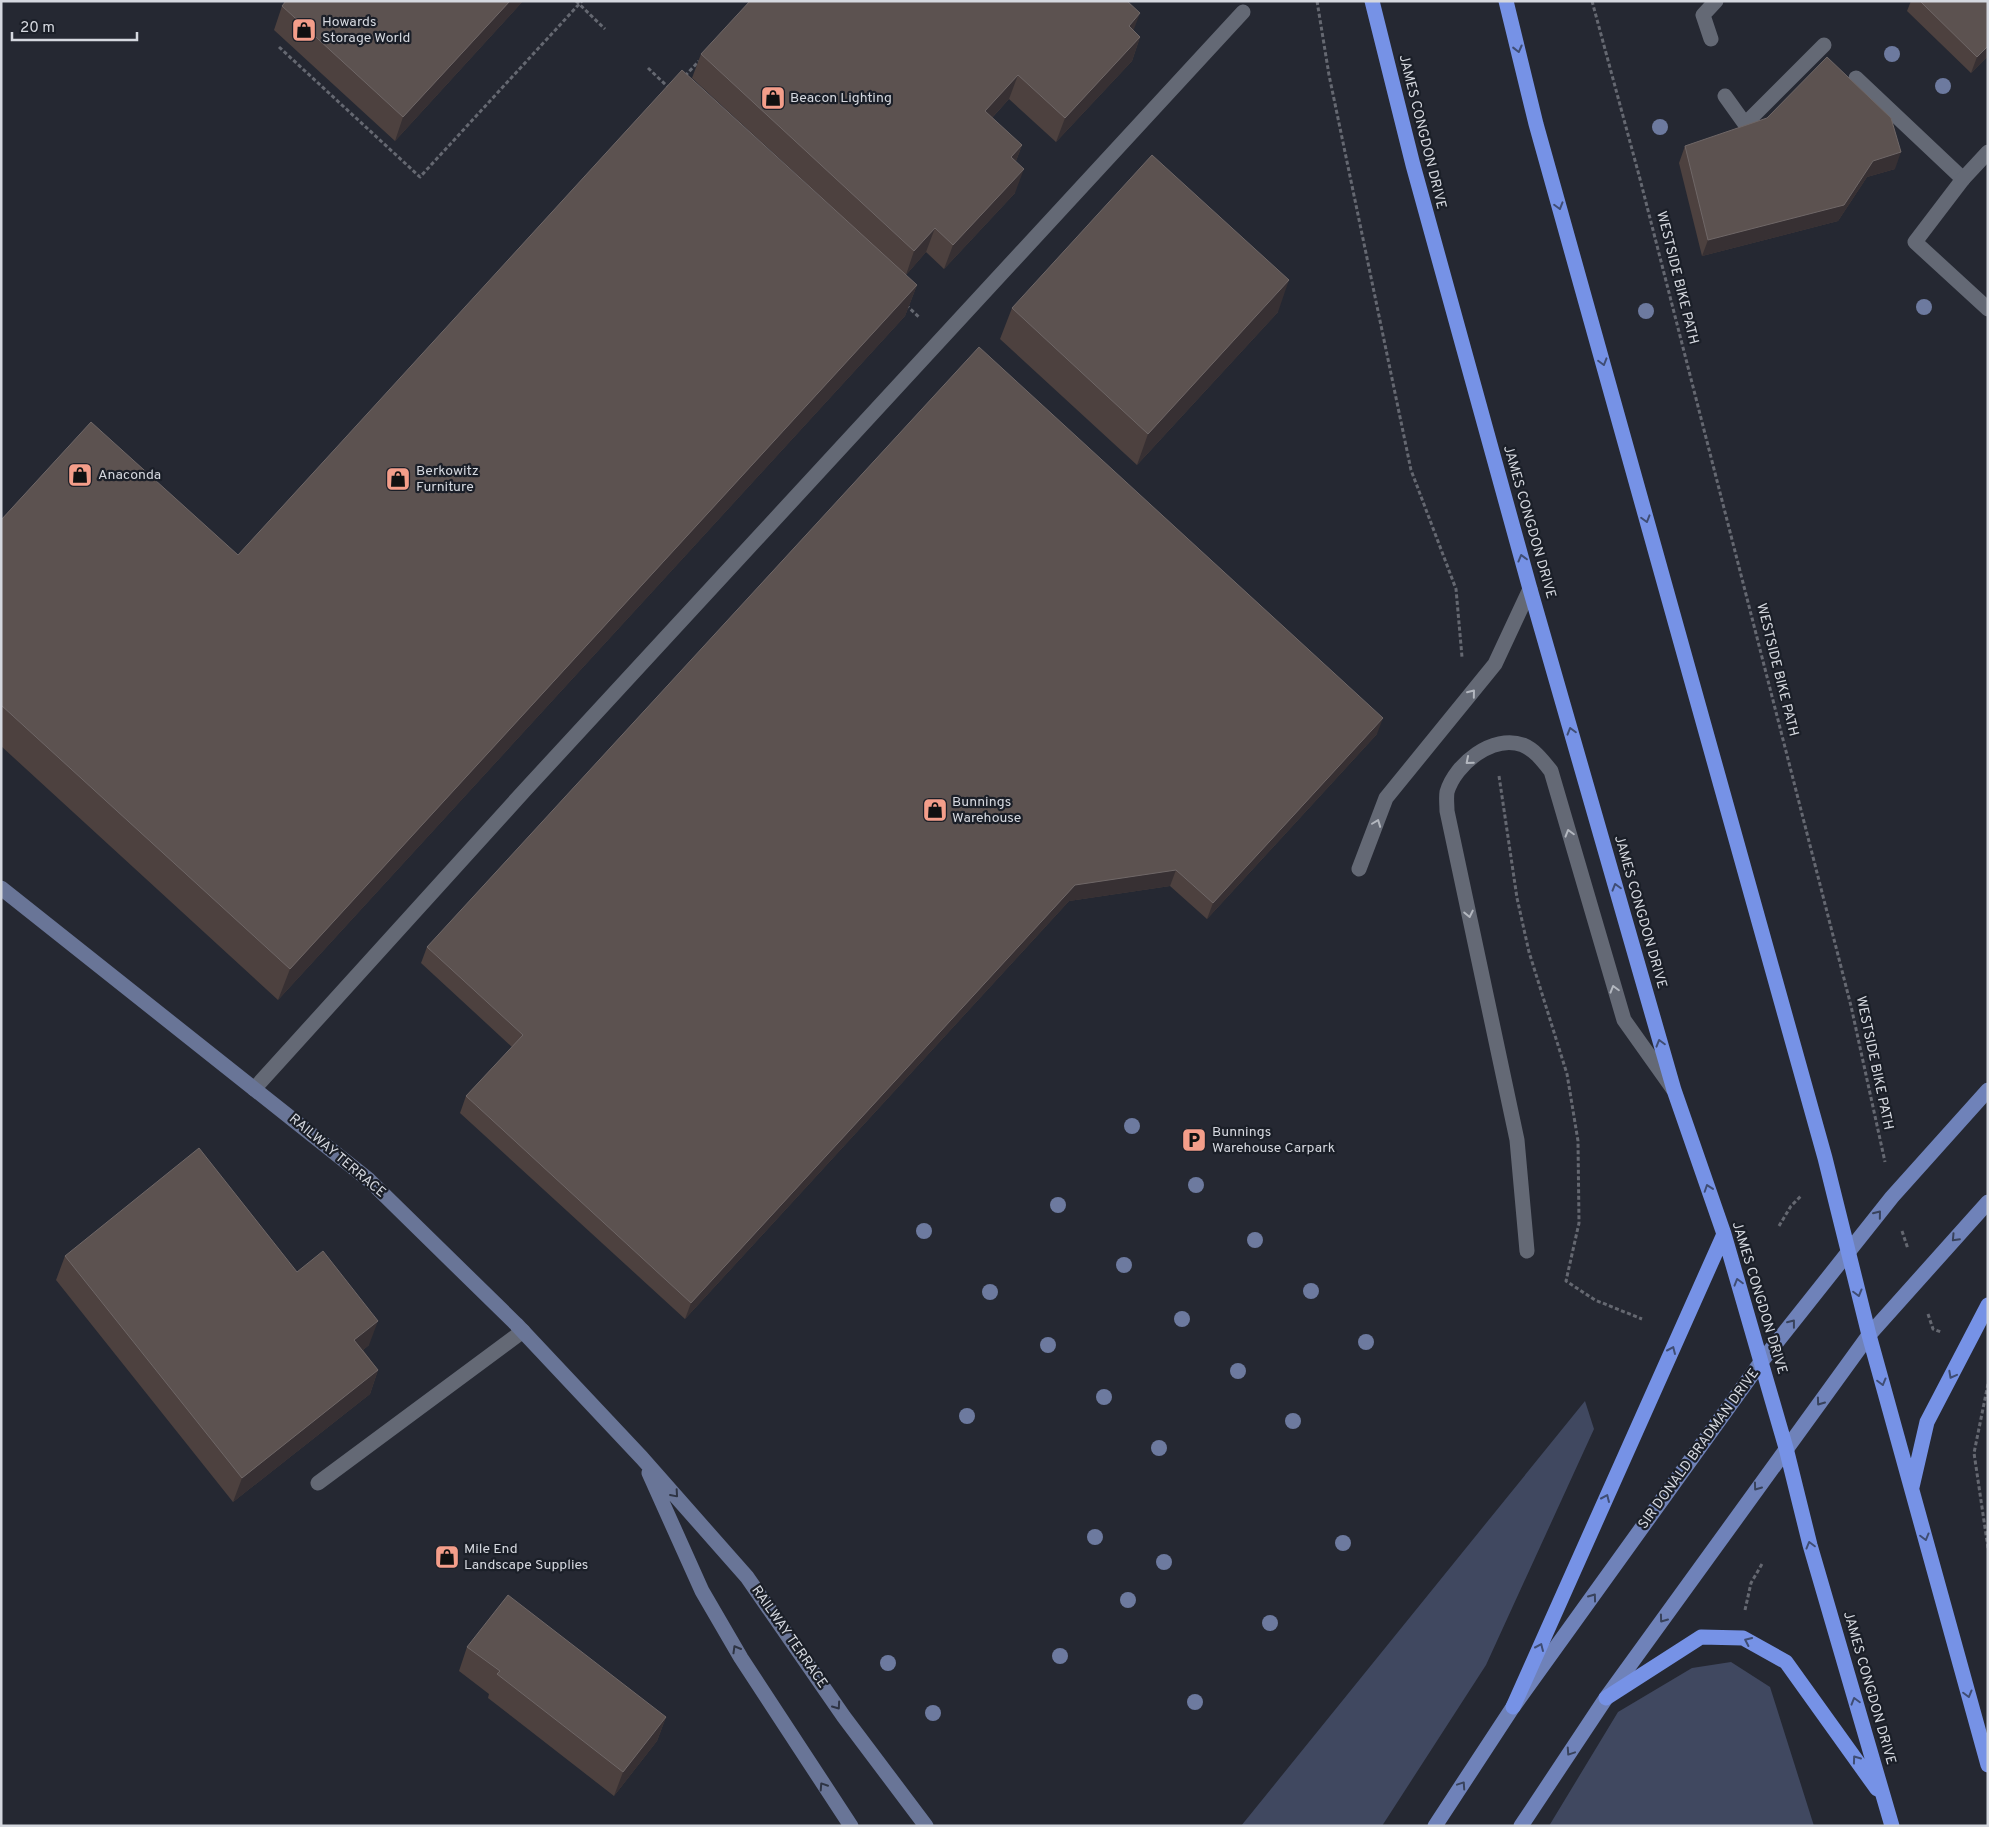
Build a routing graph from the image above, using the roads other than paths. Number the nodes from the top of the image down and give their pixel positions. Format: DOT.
graph roads {
  1 [pos="1372,1"];
  2 [pos="1506,1"];
  3 [pos="1716,1"];
  4 [pos="1243,12"];
  5 [pos="1711,39"];
  6 [pos="1824,45"];
  7 [pos="1856,78"];
  8 [pos="1725,96"];
  9 [pos="1988,152"];
  10 [pos="1963,179"];
  11 [pos="1988,309"];
  12 [pos="1530,589"];
  13 [pos="1359,869"];
  14 [pos="1,888"];
  15 [pos="254,1089"];
  16 [pos="1674,1090"];
  17 [pos="1988,1090"];
  18 [pos="1988,1202"];
  19 [pos="1724,1234"];
  20 [pos="1527,1251"];
  21 [pos="1847,1252"];
  22 [pos="1988,1305"];
  23 [pos="523,1331"];
  24 [pos="1869,1335"];
  25 [pos="1762,1362"];
  26 [pos="1786,1448"];
  27 [pos="642,1458"];
  28 [pos="318,1483"];
  29 [pos="1912,1490"];
  30 [pos="1606,1698"];
  31 [pos="1513,1707"];
  32 [pos="1988,1765"];
  33 [pos="1884,1798"];
  34 [pos="851,1826"];
  35 [pos="926,1826"];
  36 [pos="1435,1826"];
  37 [pos="1521,1826"];
  38 [pos="1892,1826"];
  12 -- 1 [label="highway, JAMES CONGDON DRIVE, one-way"];
  2 -- 21 [label="highway, one-way"];
  3 -- 5 [label="street"];
  4 -- 15 [label="street"];
  6 -- 8 [label="street"];
  7 -- 10 [label="street"];
  9 -- 10 [label="street"];
  10 -- 11 [label="street"];
  13 -- 12 [label="street, one-way"];
  16 -- 12 [label="highway, JAMES CONGDON DRIVE, one-way"];
  14 -- 15 [label="main road, RAILWAY TERRACE"];
  15 -- 23 [label="main road, RAILWAY TERRACE"];
  19 -- 16 [label="highway, JAMES CONGDON DRIVE, one-way"];
  16 -- 20 [label="street, one-way"];
  21 -- 17 [label="main road, SIR DONALD BRADMAN DRIVE, one-way"];
  18 -- 24 [label="main road, one-way"];
  25 -- 19 [label="highway, JAMES CONGDON DRIVE, one-way"];
  31 -- 19 [label="highway, one-way"];
  21 -- 24 [label="highway, one-way"];
  25 -- 21 [label="main road, SIR DONALD BRADMAN DRIVE, one-way"];
  22 -- 29 [label="highway, one-way"];
  23 -- 27 [label="main road, RAILWAY TERRACE"];
  23 -- 28 [label="street"];
  24 -- 26 [label="main road, one-way"];
  24 -- 29 [label="highway, one-way"];
  25 -- 26 [label="highway, JAMES CONGDON DRIVE"];
  31 -- 25 [label="main road, SIR DONALD BRADMAN DRIVE, one-way"];
  26 -- 30 [label="main road, one-way"];
  33 -- 26 [label="highway, JAMES CONGDON DRIVE, one-way"];
  34 -- 27 [label="main road, RAILWAY TERRACE, one-way"];
  27 -- 35 [label="main road, RAILWAY TERRACE, one-way"];
  29 -- 32 [label="highway, one-way"];
  33 -- 30 [label="highway, one-way"];
  30 -- 37 [label="main road, one-way"];
  36 -- 31 [label="main road, SIR DONALD BRADMAN DRIVE, one-way"];
  33 -- 38 [label="highway, JAMES CONGDON DRIVE"];
}
